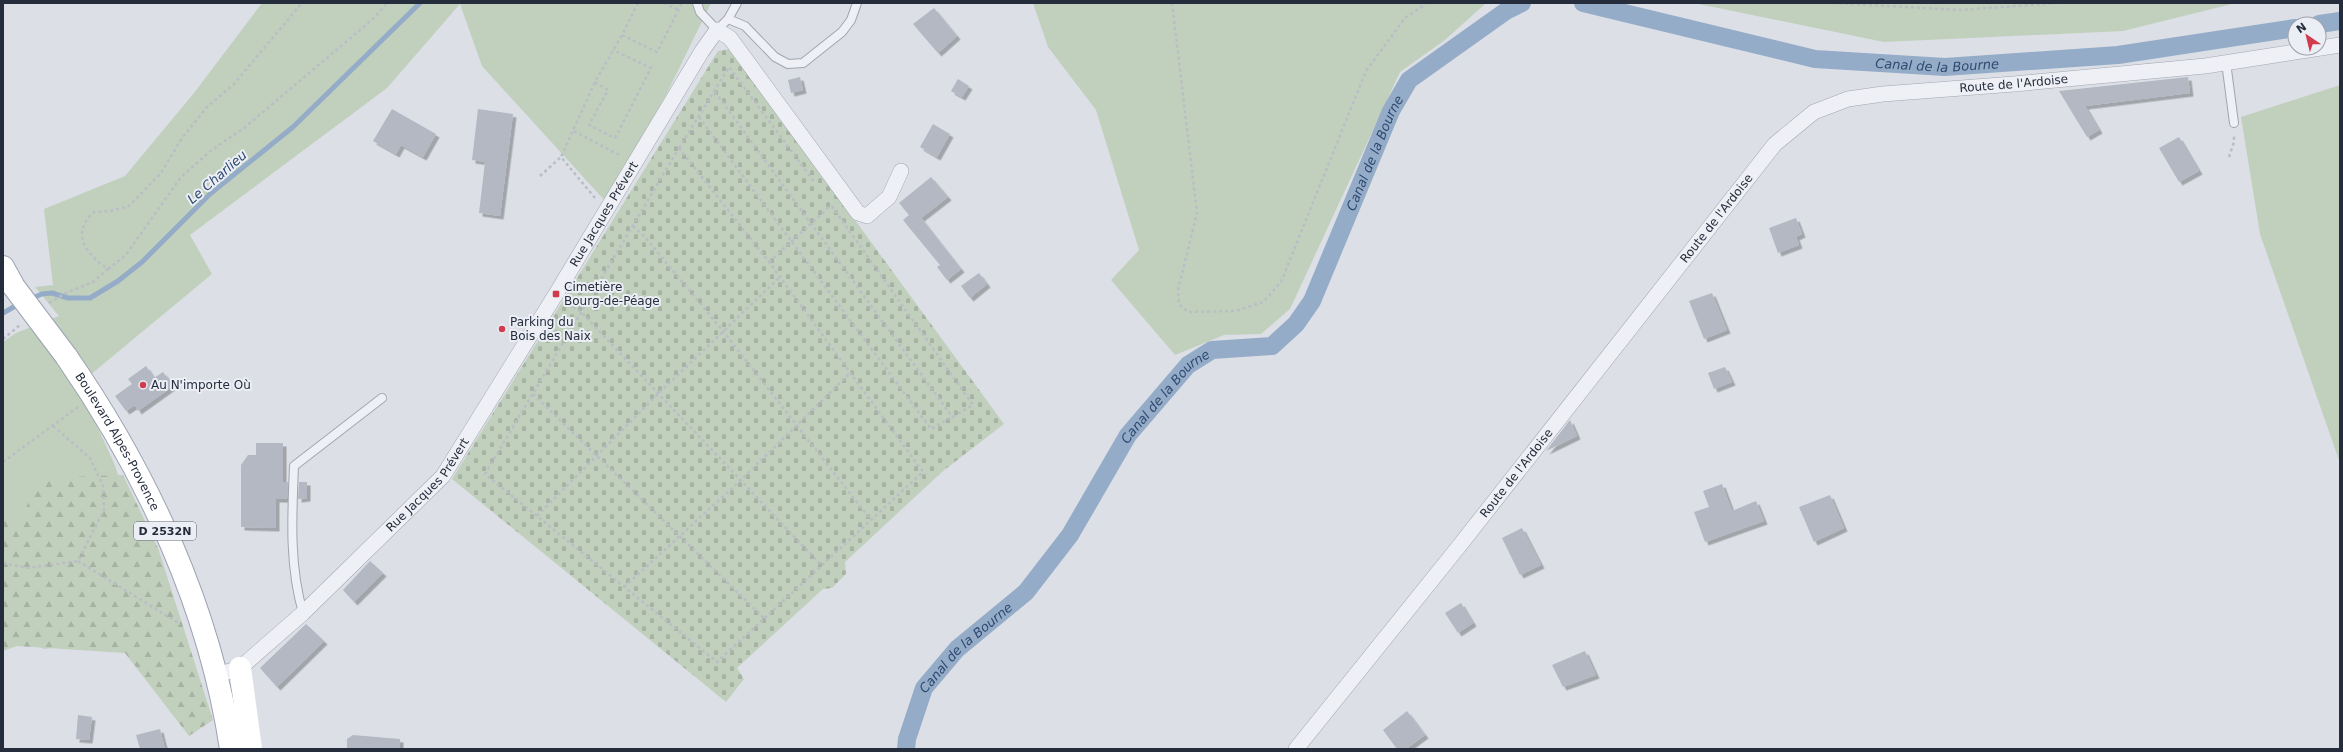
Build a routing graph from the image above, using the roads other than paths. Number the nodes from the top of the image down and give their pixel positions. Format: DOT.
graph roads {
  1 [pos="697,3"];
  2 [pos="737,3"];
  3 [pos="857,3"];
  4 [pos="728,19"];
  5 [pos="717,30"];
  6 [pos="2340,45"];
  7 [pos="2226,62"];
  8 [pos="2234,123"];
  9 [pos="901,171"];
  10 [pos="3,267"];
  11 [pos="9,280"];
  12 [pos="382,398"];
  13 [pos="303,613"];
  14 [pos="240,668"];
  15 [pos="217,675"];
  16 [pos="231,749"];
  17 [pos="252,749"];
  18 [pos="1296,749"];
  1 -- 5 [label="lane"];
  2 -- 4 [label="lane"];
  3 -- 4 [label="lane"];
  4 -- 5 [label="lane"];
  5 -- 9 [label="street"];
  5 -- 13 [label="street, Rue Jacques Prévert"];
  6 -- 7 [label="street, Route de l'Ardoise"];
  7 -- 8 [label="lane"];
  7 -- 18 [label="street, Route de l'Ardoise"];
  10 -- 11 [label="main road, D 2532N"];
  11 -- 15 [label="main road, Boulevard Alpes-Provence / D 2532N, bridge"];
  12 -- 13 [label="lane"];
  13 -- 14 [label="street, Rue Jacques Prévert"];
  14 -- 15 [label="street, Rue Jacques Prévert"];
  14 -- 17 [label="main road"];
  15 -- 16 [label="main road, Boulevard Alpes-Provence / D 2532N"];
}
